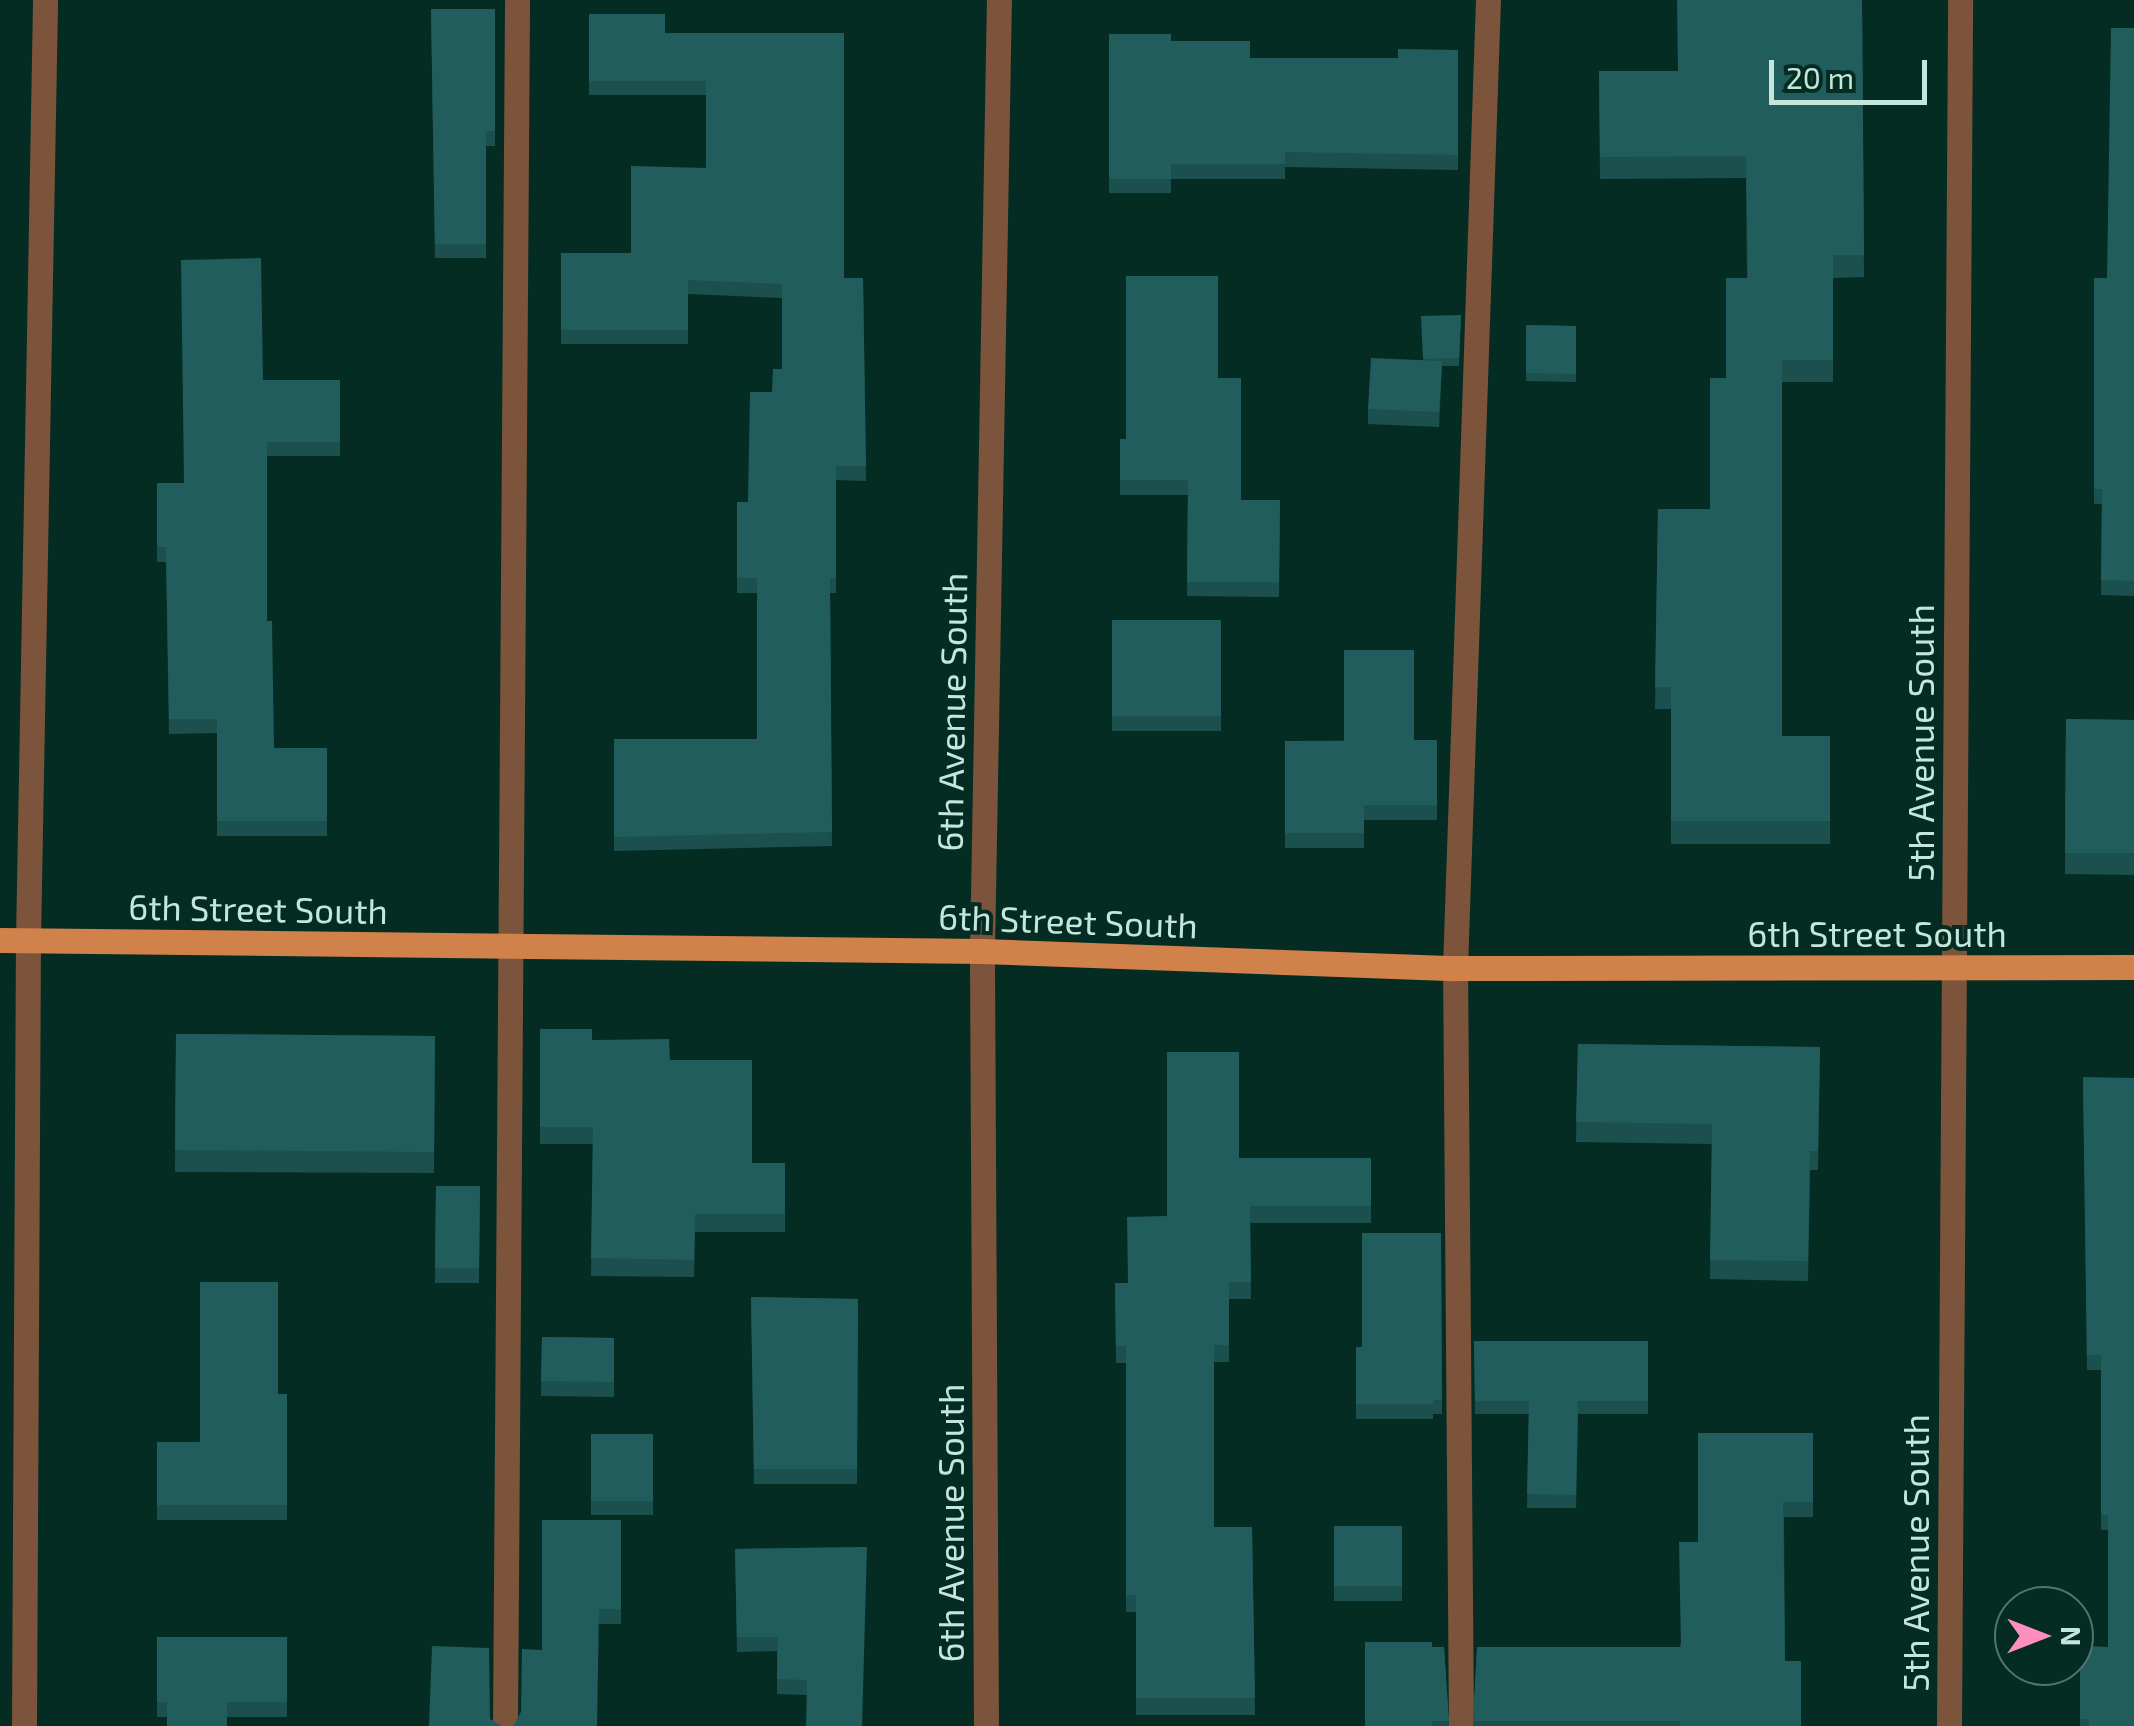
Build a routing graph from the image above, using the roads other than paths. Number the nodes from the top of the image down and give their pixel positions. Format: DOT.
graph roads {
  1 [pos="45,0"];
  2 [pos="517,0"];
  3 [pos="999,0"];
  4 [pos="1488,0"];
  5 [pos="1960,0"];
  6 [pos="0,940"];
  7 [pos="28,940"];
  8 [pos="508,946"];
  9 [pos="982,951"];
  10 [pos="1455,968"];
  11 [pos="2134,968"];
  12 [pos="1953,969"];
  13 [pos="24,1726"];
  14 [pos="505,1726"];
  15 [pos="986,1726"];
  16 [pos="1461,1726"];
  17 [pos="1949,1726"];
  1 -- 7 [label="street"];
  2 -- 8 [label="street"];
  3 -- 9 [label="street, 6th Avenue South"];
  4 -- 10 [label="street"];
  5 -- 12 [label="street, 5th Avenue South"];
  6 -- 7 [label="main road, 6th Street South"];
  7 -- 8 [label="main road, 6th Street South"];
  7 -- 13 [label="street"];
  8 -- 9 [label="main road, 6th Street South"];
  8 -- 14 [label="street"];
  9 -- 10 [label="main road, 6th Street South"];
  9 -- 15 [label="street, 6th Avenue South"];
  10 -- 12 [label="main road, 6th Street South"];
  10 -- 16 [label="street"];
  11 -- 12 [label="main road, 6th Street South"];
  12 -- 17 [label="street, 5th Avenue South"];
}
